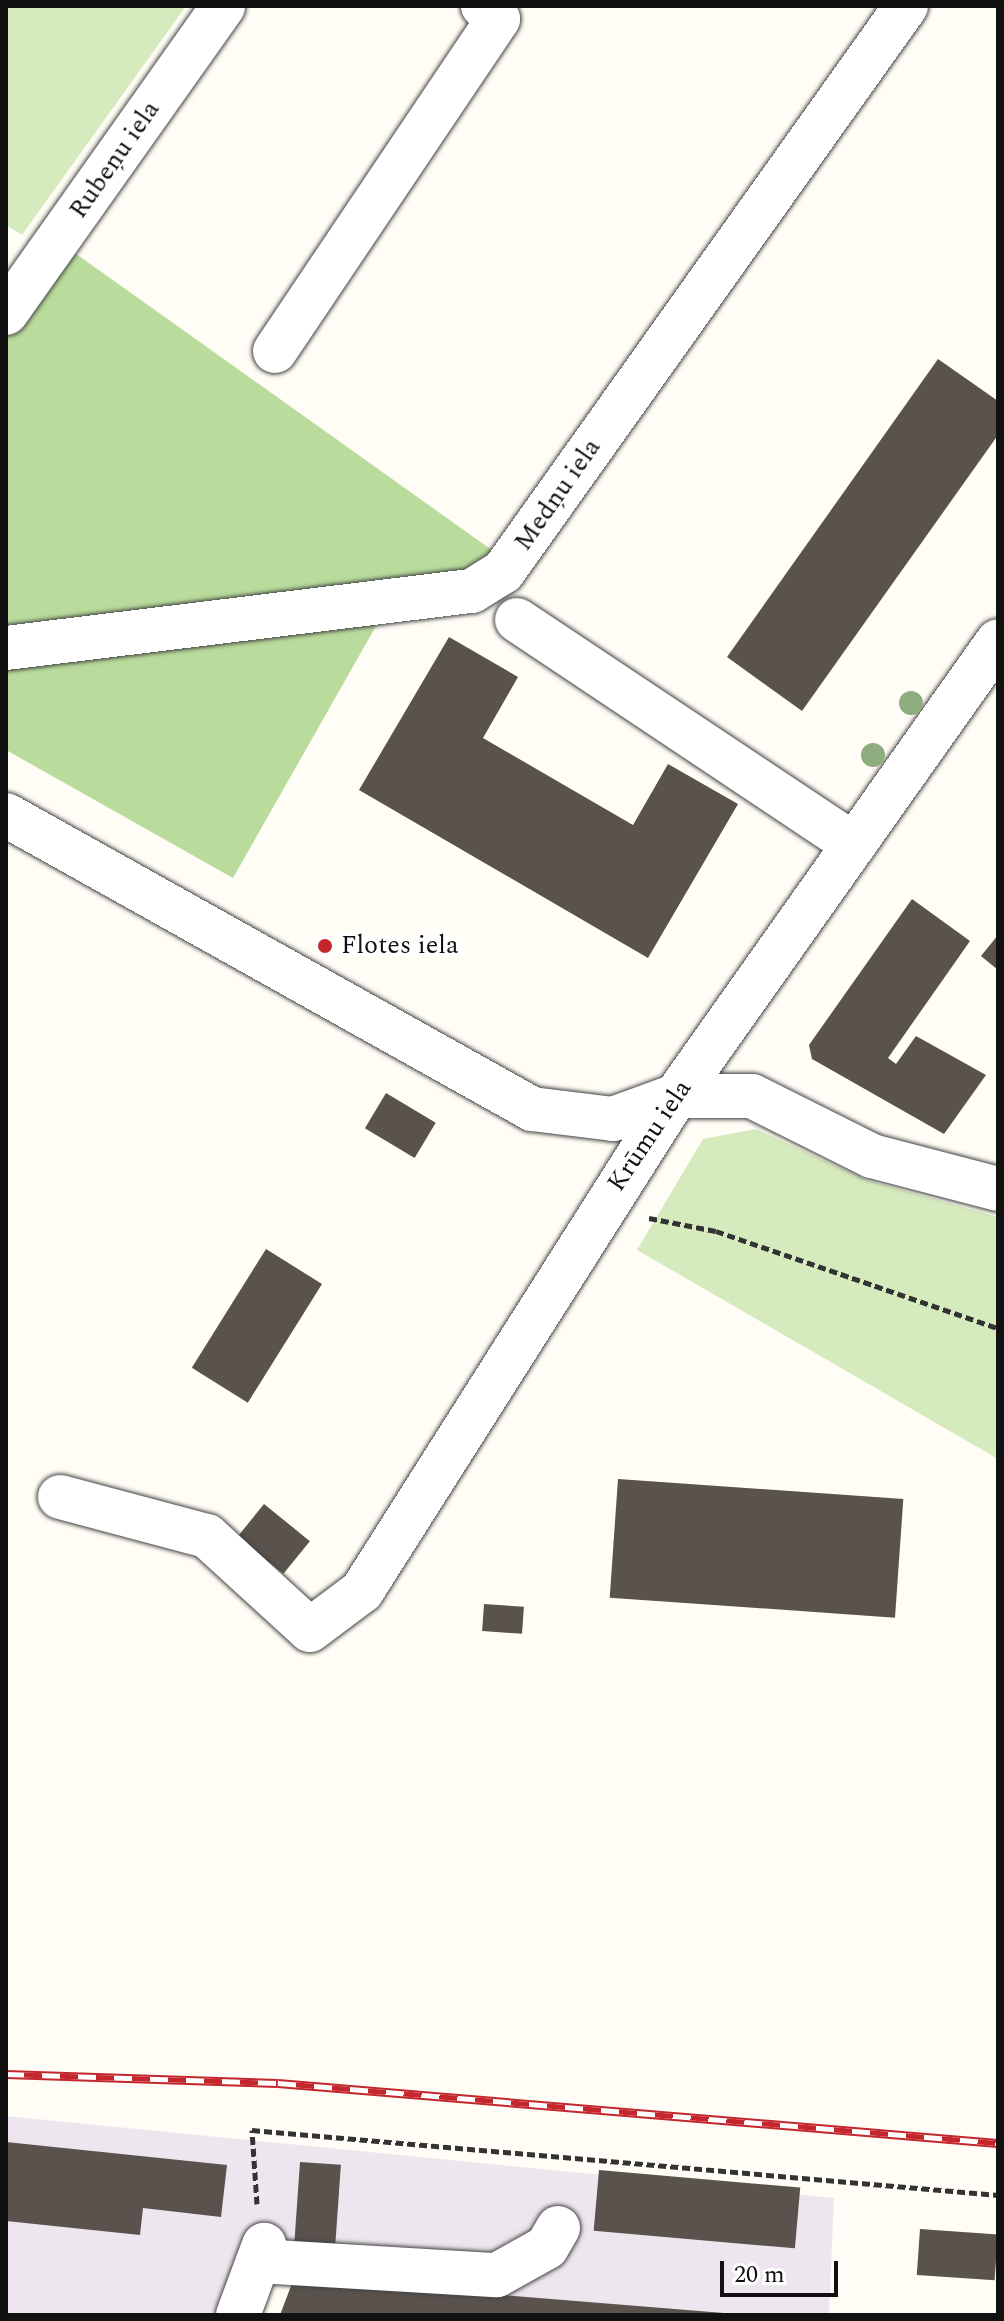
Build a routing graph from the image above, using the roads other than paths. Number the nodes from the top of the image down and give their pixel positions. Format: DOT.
graph roads {
  1 [pos="223,6"];
  2 [pos="483,6"];
  3 [pos="906,6"];
  4 [pos="6,313"];
  5 [pos="275,351"];
  6 [pos="517,620"];
  7 [pos="998,641"];
  8 [pos="6,648"];
  9 [pos="984,690"];
  10 [pos="6,815"];
  11 [pos="854,845"];
  12 [pos="676,1096"];
  13 [pos="998,1189"];
  14 [pos="60,1497"];
  15 [pos="558,2228"];
  16 [pos="238,2315"];
  1 -- 4 [label="street, Rubeņu iela"];
  2 -- 5 [label="street"];
  3 -- 8 [label="street, Medņu iela"];
  6 -- 11 [label="street"];
  7 -- 9 [label="street, Krūmu iela"];
  9 -- 11 [label="street, Krūmu iela"];
  10 -- 12 [label="street"];
  11 -- 12 [label="street, Krūmu iela"];
  12 -- 13 [label="street"];
  12 -- 14 [label="street, Krūmu iela"];
  15 -- 16 [label="street"];
}
